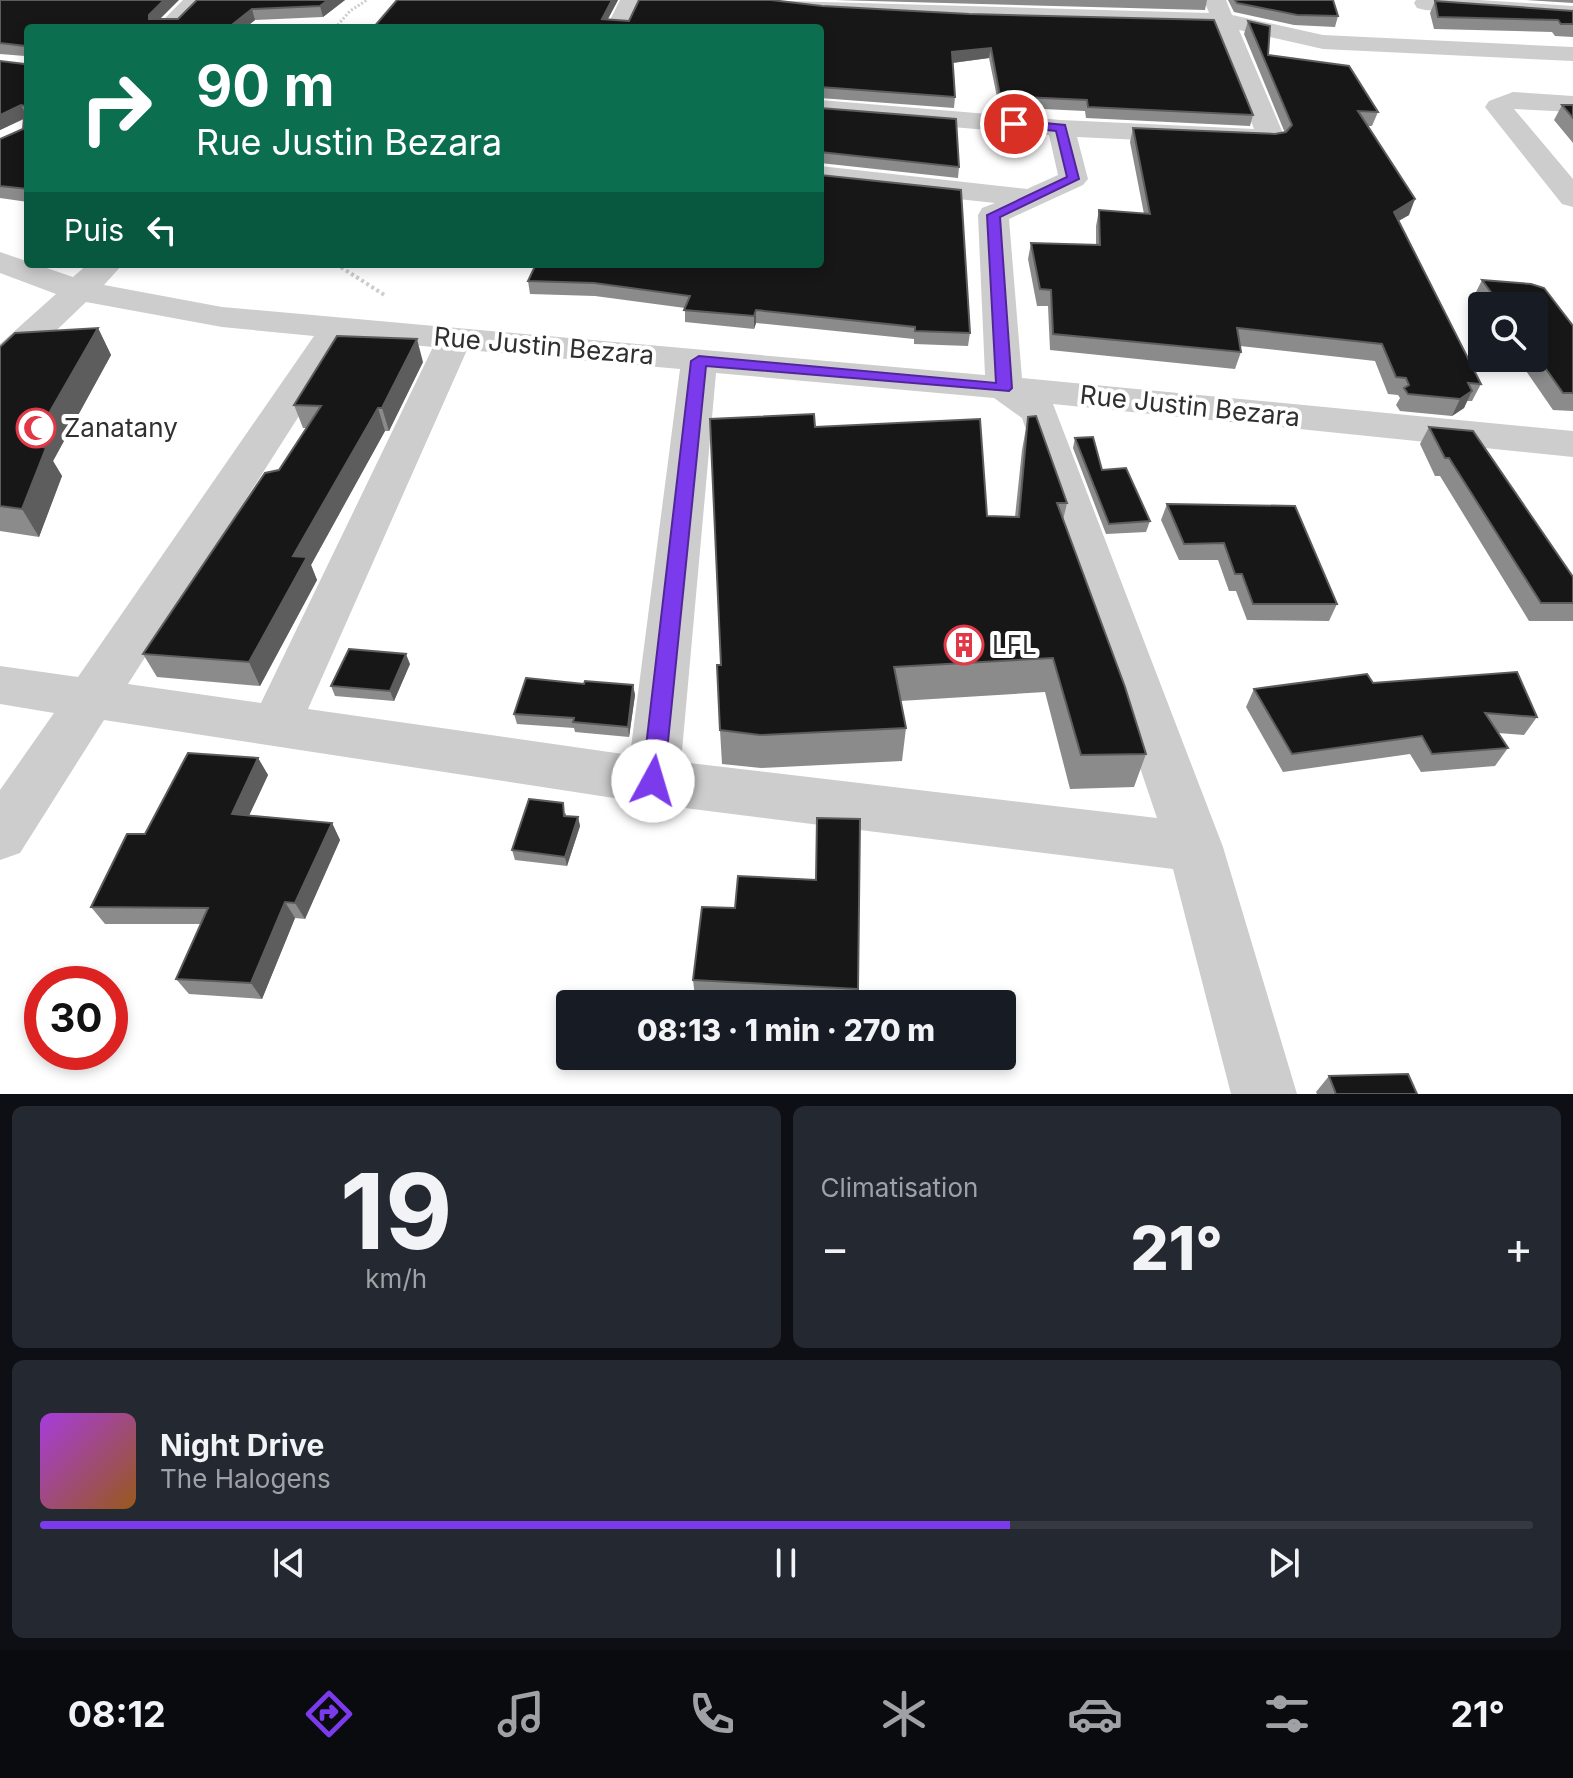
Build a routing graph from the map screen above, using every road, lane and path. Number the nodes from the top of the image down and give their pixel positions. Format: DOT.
graph roads {
  1 [pos="196,0"];
  2 [pos="367,0"];
  3 [pos="631,0"];
  4 [pos="761,0"];
  5 [pos="1425,3"];
  6 [pos="975,5"];
  7 [pos="1219,10"];
  8 [pos="1573,13"];
  9 [pos="171,24"];
  10 [pos="339,24"];
  11 [pos="620,24"];
  12 [pos="1573,54"];
  13 [pos="1573,104"];
  14 [pos="824,108"];
  15 [pos="1061,128"];
  16 [pos="824,175"];
  17 [pos="1031,198"];
  18 [pos="1573,198"];
  19 [pos="0,262"];
  20 [pos="102,268"];
  21 [pos="77,290"];
  22 [pos="337,328"];
  23 [pos="455,338"];
  24 [pos="699,361"];
  25 [pos="0,364"];
  26 [pos="1004,388"];
  27 [pos="1573,444"];
  28 [pos="0,685"];
  29 [pos="91,699"];
  30 [pos="275,726"];
  31 [pos="653,781"];
  32 [pos="0,836"];
  33 [pos="1195,847"];
  34 [pos="1264,1094"];
  1 -- 9 [label="street"];
  2 -- 10 [label="path"];
  3 -- 11 [label="street"];
  4 -- 6 [label="street"];
  5 -- 8 [label="street"];
  6 -- 7 [label="street"];
  7 -- 12 [label="street"];
  7 -- 15 [label="street"];
  13 -- 18 [label="street"];
  14 -- 15 [label="street"];
  15 -- 17 [label="street"];
  16 -- 17 [label="street"];
  17 -- 26 [label="street"];
  19 -- 21 [label="street, Rue Justin Bezara"];
  20 -- 21 [label="street"];
  21 -- 22 [label="street, Rue Justin Bezara"];
  21 -- 25 [label="street"];
  22 -- 23 [label="street, Rue Justin Bezara"];
  22 -- 29 [label="street"];
  23 -- 24 [label="street, Rue Justin Bezara"];
  23 -- 30 [label="street"];
  24 -- 26 [label="street, Rue Justin Bezara"];
  24 -- 31 [label="street"];
  26 -- 27 [label="street, Rue Justin Bezara"];
  26 -- 33 [label="street"];
  28 -- 29 [label="street"];
  29 -- 30 [label="street"];
  29 -- 32 [label="street"];
  30 -- 31 [label="street"];
  31 -- 33 [label="street"];
  33 -- 34 [label="street"];
}
